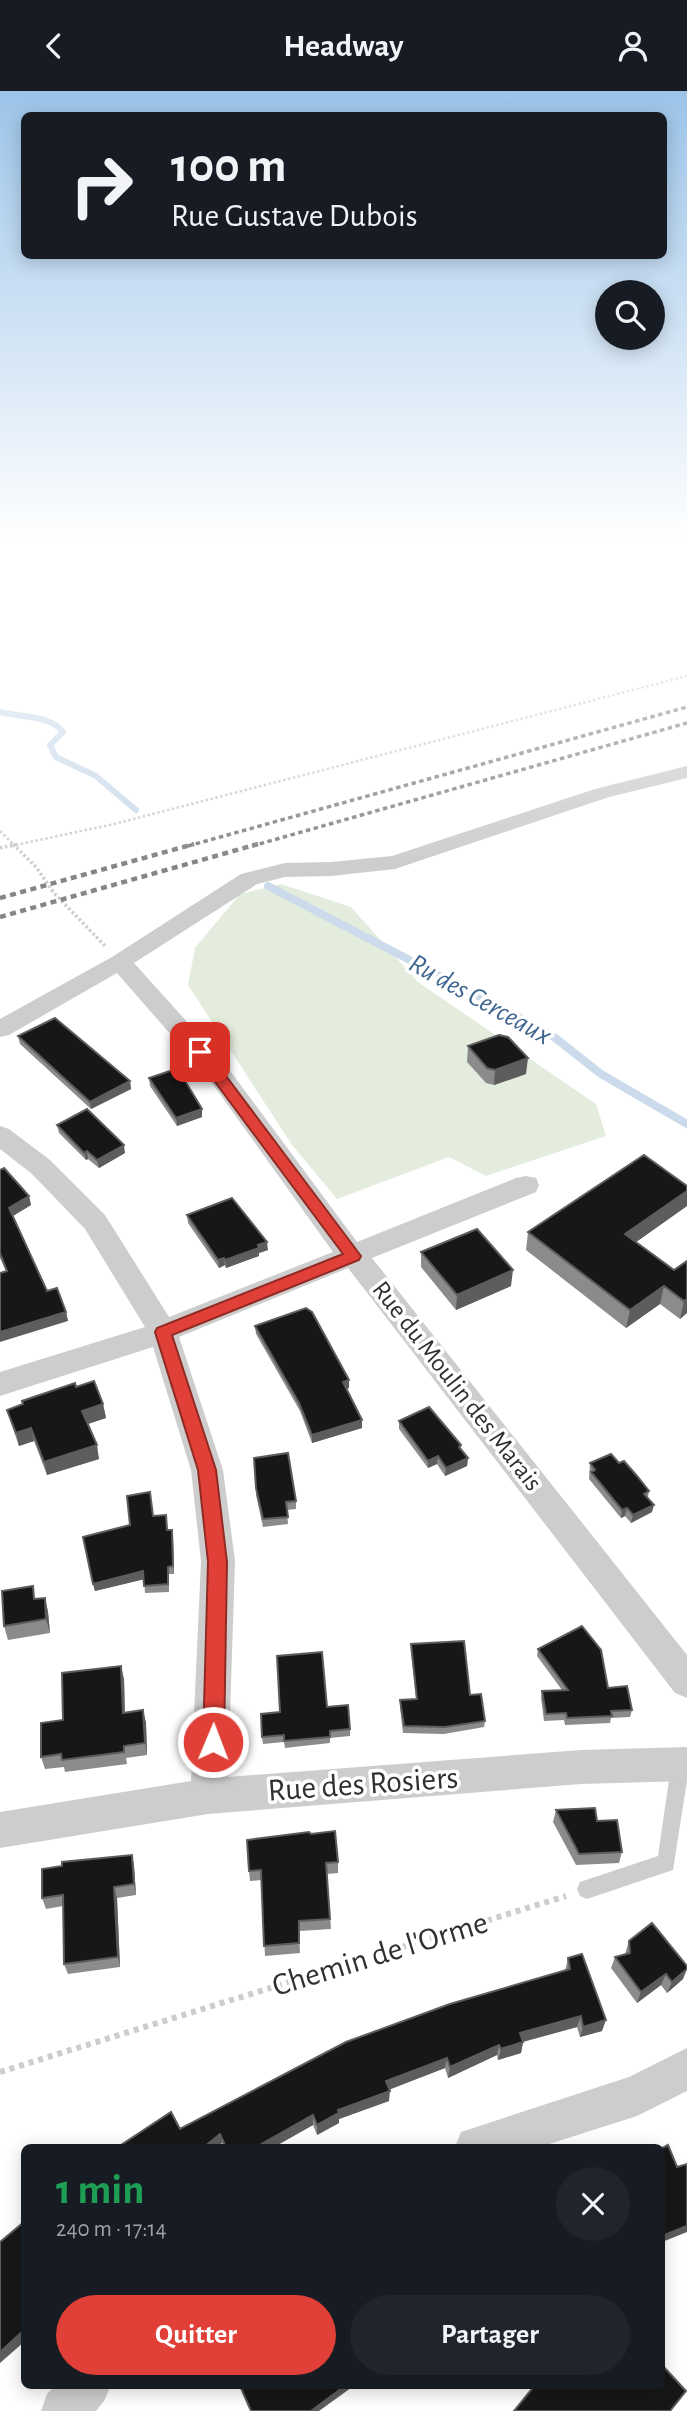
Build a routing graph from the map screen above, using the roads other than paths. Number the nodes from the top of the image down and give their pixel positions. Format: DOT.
graph roads {
  1 [pos="687,772"];
  2 [pos="120,962"];
  3 [pos="0,1029"];
  4 [pos="0,1135"];
  5 [pos="526,1185"];
  6 [pos="353,1256"];
  7 [pos="163,1332"];
  8 [pos="0,1384"];
  9 [pos="687,1682"];
  10 [pos="684,1765"];
  11 [pos="208,1797"];
  12 [pos="0,1830"];
  13 [pos="587,1889"];
  14 [pos="687,2069"];
  15 [pos="484,2144"];
  16 [pos="84,2389"];
  17 [pos="64,2411"];
  1 -- 2 [label="street"];
  2 -- 3 [label="street"];
  2 -- 6 [label="street, Rue du Moulin des Marais"];
  4 -- 7 [label="street"];
  5 -- 6 [label="street"];
  6 -- 7 [label="street"];
  6 -- 9 [label="street, Rue du Moulin des Marais"];
  7 -- 8 [label="street"];
  7 -- 11 [label="street"];
  10 -- 11 [label="street, Rue des Rosiers"];
  10 -- 13 [label="lane"];
  11 -- 12 [label="street, Rue des Rosiers"];
  14 -- 15 [label="street"];
  16 -- 17 [label="street"];
}
